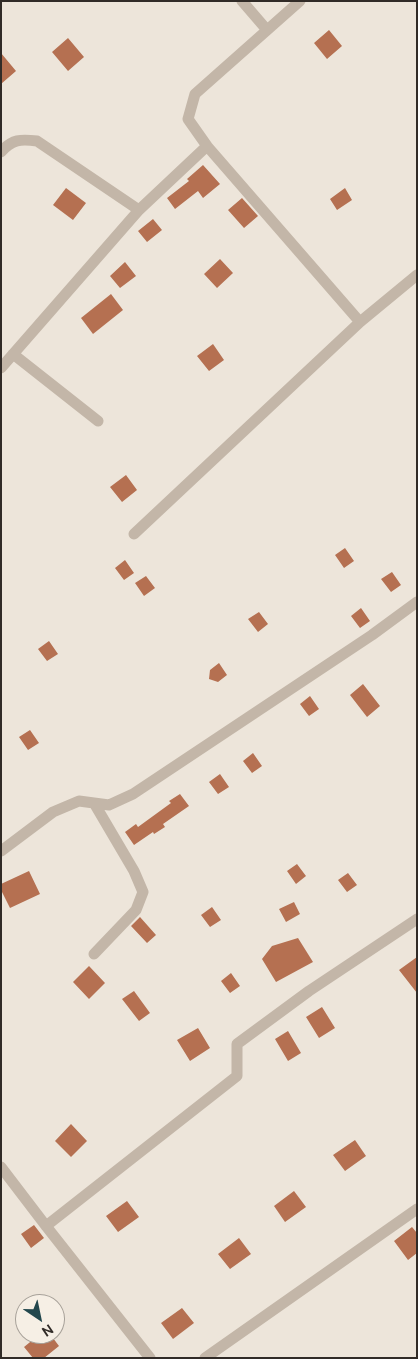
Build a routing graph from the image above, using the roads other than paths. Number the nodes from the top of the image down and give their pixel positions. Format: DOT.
graph roads {
  1 [pos="242,1"];
  2 [pos="300,1"];
  3 [pos="267,30"];
  4 [pos="207,146"];
  5 [pos="1,152"];
  6 [pos="139,210"];
  7 [pos="417,275"];
  8 [pos="360,322"];
  9 [pos="14,354"];
  10 [pos="1,368"];
  11 [pos="98,421"];
  12 [pos="134,534"];
  13 [pos="417,602"];
  14 [pos="94,802"];
  15 [pos="1,851"];
  16 [pos="417,919"];
  17 [pos="94,954"];
  18 [pos="1,1167"];
  19 [pos="417,1209"];
  20 [pos="46,1226"];
  21 [pos="150,1358"];
  22 [pos="205,1358"];
  1 -- 3 [label="street"];
  2 -- 3 [label="street"];
  3 -- 4 [label="street"];
  4 -- 6 [label="street"];
  4 -- 8 [label="street"];
  5 -- 6 [label="street"];
  6 -- 9 [label="street"];
  7 -- 8 [label="street"];
  8 -- 12 [label="street"];
  9 -- 10 [label="street"];
  9 -- 11 [label="street"];
  13 -- 14 [label="street"];
  14 -- 15 [label="street"];
  14 -- 17 [label="street"];
  16 -- 20 [label="street"];
  18 -- 20 [label="street"];
  19 -- 22 [label="street"];
  20 -- 21 [label="street"];
}
